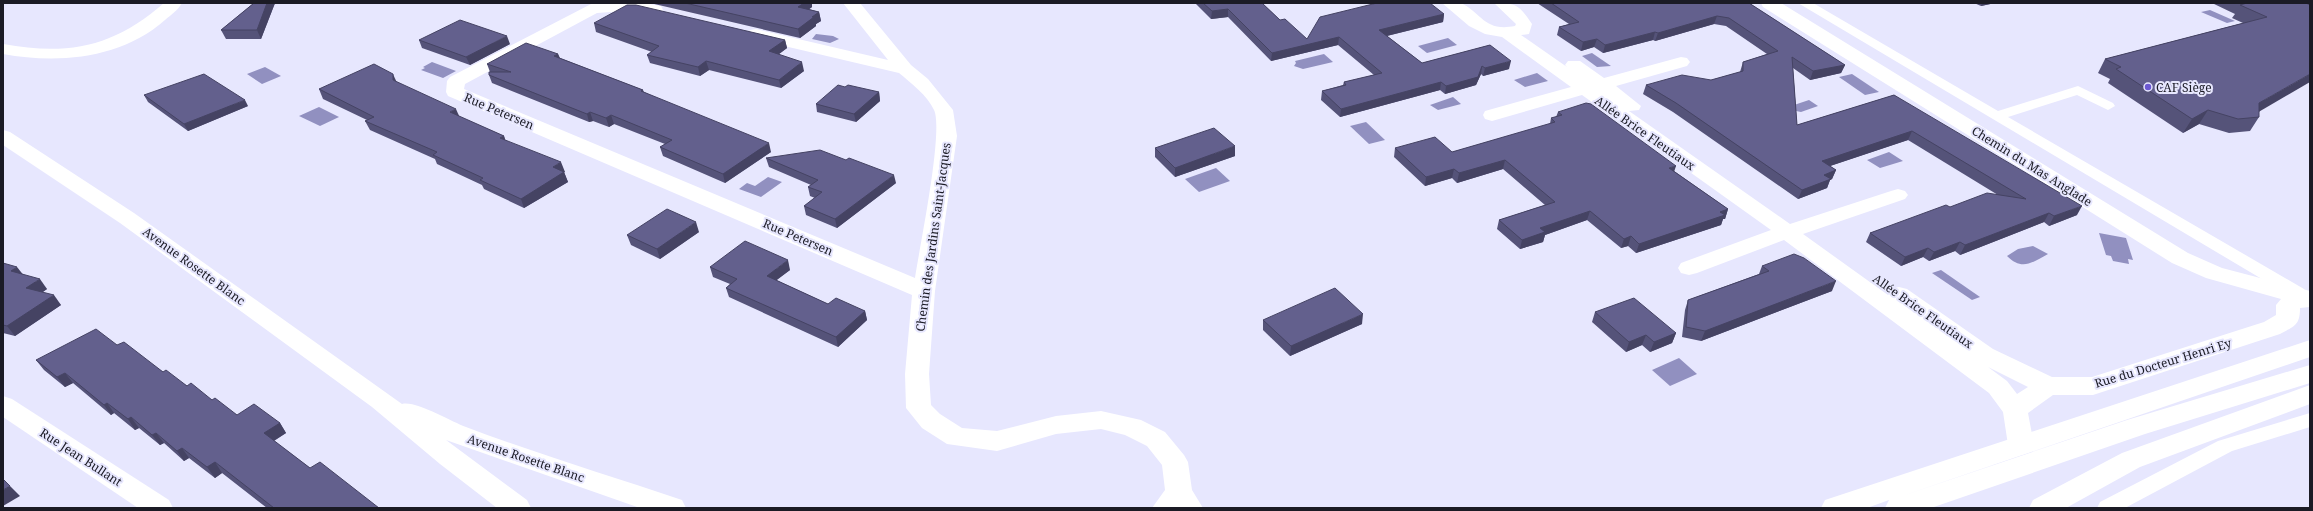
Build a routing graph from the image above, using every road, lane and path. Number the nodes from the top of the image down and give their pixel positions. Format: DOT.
graph roads {
  1 [pos="174,3"];
  2 [pos="851,3"];
  3 [pos="1450,3"];
  4 [pos="1502,3"];
  5 [pos="1769,3"];
  6 [pos="1804,3"];
  7 [pos="670,14"];
  8 [pos="738,30"];
  9 [pos="1516,32"];
  10 [pos="3,49"];
  11 [pos="1681,62"];
  12 [pos="905,69"];
  13 [pos="1603,85"];
  14 [pos="1582,89"];
  15 [pos="2108,106"];
  16 [pos="1492,115"];
  17 [pos="1996,116"];
  18 [pos="3,136"];
  19 [pos="1898,195"];
  20 [pos="1795,229"];
  21 [pos="1688,268"];
  22 [pos="924,291"];
  23 [pos="2309,299"];
  24 [pos="2310,348"];
  25 [pos="2310,374"];
  26 [pos="2049,386"];
  27 [pos="2310,394"];
  28 [pos="381,401"];
  29 [pos="3,405"];
  30 [pos="2015,410"];
  31 [pos="2310,420"];
  32 [pos="2021,445"];
  33 [pos="1178,503"];
  34 [pos="159,508"];
  35 [pos="517,508"];
  36 [pos="672,508"];
  37 [pos="1835,508"];
  38 [pos="1899,508"];
  39 [pos="2043,508"];
  40 [pos="2107,508"];
  1 -- 10 [label="street"];
  2 -- 12 [label="street, Chemin des Jardins Saint-Jacques"];
  3 -- 9 [label="street, Allée Brice Fleutiaux"];
  4 -- 9 [label="street, Allée Brice Fleutiaux"];
  5 -- 23 [label="street, Chemin du Mas Anglade"];
  6 -- 17 [label="lane"];
  7 -- 22 [label="street, Rue Petersen"];
  8 -- 12 [label="street"];
  9 -- 13 [label="street, Allée Brice Fleutiaux"];
  9 -- 14 [label="street, Allée Brice Fleutiaux"];
  11 -- 13 [label="street, Allée Brice Fleutiaux"];
  12 -- 22 [label="street, Chemin des Jardins Saint-Jacques"];
  13 -- 14 [label="street, Allée Brice Fleutiaux"];
  13 -- 20 [label="street, Allée Brice Fleutiaux"];
  14 -- 16 [label="street, Allée Brice Fleutiaux"];
  14 -- 20 [label="street, Allée Brice Fleutiaux"];
  15 -- 17 [label="lane"];
  17 -- 23 [label="lane"];
  18 -- 28 [label="street, Avenue Rosette Blanc"];
  19 -- 20 [label="street"];
  20 -- 21 [label="street"];
  20 -- 26 [label="street, Allée Brice Fleutiaux"];
  20 -- 30 [label="street, Allée Brice Fleutiaux"];
  22 -- 33 [label="street, Chemin des Jardins Saint-Jacques"];
  23 -- 26 [label="street, Rue du Docteur Henri Ey"];
  24 -- 32 [label="street"];
  25 -- 38 [label="street"];
  26 -- 30 [label="street"];
  27 -- 39 [label="street"];
  28 -- 35 [label="street, Avenue Rosette Blanc"];
  28 -- 36 [label="street, Avenue Rosette Blanc"];
  29 -- 34 [label="street, Rue Jean Bullant"];
  30 -- 32 [label="street"];
  31 -- 40 [label="lane"];
  32 -- 37 [label="street"];
}
